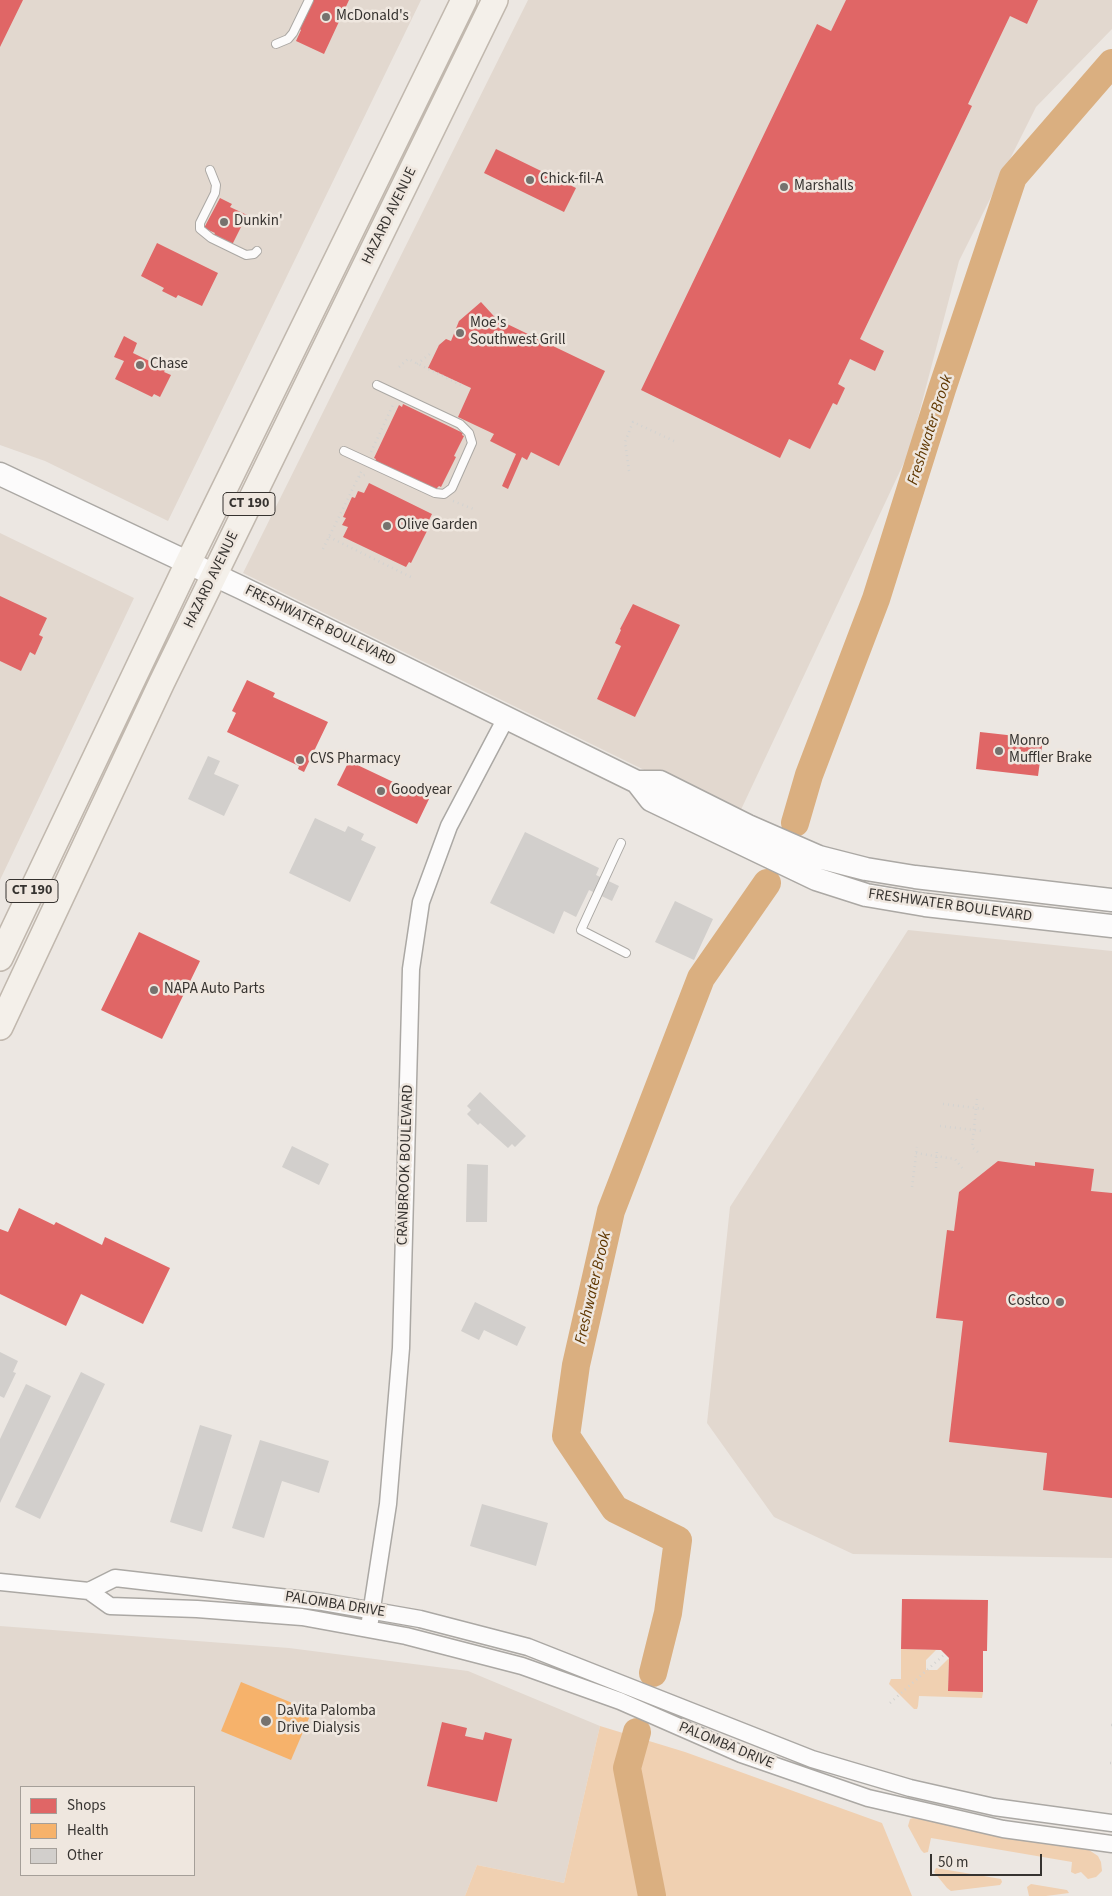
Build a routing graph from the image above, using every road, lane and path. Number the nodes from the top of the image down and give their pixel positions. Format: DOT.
graph roads {
  1 [pos="309,0"];
  2 [pos="464,0"];
  3 [pos="495,0"];
  4 [pos="276,44"];
  5 [pos="210,170"];
  6 [pos="376,179"];
  7 [pos="402,192"];
  8 [pos="257,251"];
  9 [pos="431,353"];
  10 [pos="417,364"];
  11 [pos="399,367"];
  12 [pos="377,385"];
  13 [pos="461,385"];
  14 [pos="394,403"];
  15 [pos="674,441"];
  16 [pos="344,451"];
  17 [pos="368,457"];
  18 [pos="363,466"];
  19 [pos="629,470"];
  20 [pos="0,474"];
  21 [pos="329,537"];
  22 [pos="323,549"];
  23 [pos="188,564"];
  24 [pos="214,575"];
  25 [pos="413,578"];
  26 [pos="506,718"];
  27 [pos="637,782"];
  28 [pos="621,843"];
  29 [pos="1087,897"];
  30 [pos="1112,900"];
  31 [pos="1084,923"];
  32 [pos="1112,926"];
  33 [pos="3,951"];
  34 [pos="626,952"];
  35 [pos="4,1018"];
  36 [pos="977,1099"];
  37 [pos="943,1104"];
  38 [pos="976,1108"];
  39 [pos="985,1109"];
  40 [pos="940,1126"];
  41 [pos="974,1130"];
  42 [pos="983,1131"];
  43 [pos="917,1147"];
  44 [pos="938,1149"];
  45 [pos="916,1154"];
  46 [pos="980,1154"];
  47 [pos="937,1156"];
  48 [pos="936,1168"];
  49 [pos="963,1169"];
  50 [pos="912,1187"];
  51 [pos="0,1582"];
  52 [pos="89,1592"];
  53 [pos="372,1610"];
  54 [pos="368,1630"];
  55 [pos="945,1654"];
  56 [pos="577,1666"];
  57 [pos="569,1683"];
  58 [pos="890,1703"];
  59 [pos="890,1782"];
  60 [pos="886,1802"];
  61 [pos="1110,1823"];
  62 [pos="1111,1844"];
  1 -- 4 [label="lane"];
  2 -- 6 [label="main road, HAZARD AVENUE / CT 190"];
  3 -- 7 [label="main road, HAZARD AVENUE / CT 190"];
  5 -- 8 [label="lane"];
  6 -- 7 [label="main road"];
  6 -- 23 [label="main road, HAZARD AVENUE / CT 190"];
  7 -- 24 [label="main road, HAZARD AVENUE / CT 190"];
  9 -- 10 [label="path"];
  10 -- 11 [label="path"];
  10 -- 13 [label="path"];
  12 -- 16 [label="lane"];
  14 -- 17 [label="path"];
  15 -- 19 [label="path"];
  18 -- 21 [label="path"];
  20 -- 23 [label="street, FRESHWATER BOULEVARD"];
  21 -- 22 [label="path"];
  21 -- 25 [label="path"];
  23 -- 24 [label="street, FRESHWATER BOULEVARD"];
  23 -- 33 [label="main road, HAZARD AVENUE / CT 190"];
  24 -- 26 [label="street, FRESHWATER BOULEVARD"];
  24 -- 35 [label="main road, HAZARD AVENUE / CT 190"];
  26 -- 27 [label="street, FRESHWATER BOULEVARD"];
  26 -- 53 [label="street, CRANBROOK BOULEVARD"];
  27 -- 29 [label="street, FRESHWATER BOULEVARD"];
  27 -- 31 [label="street, FRESHWATER BOULEVARD"];
  28 -- 34 [label="lane"];
  29 -- 30 [label="street, FRESHWATER BOULEVARD"];
  29 -- 31 [label="street"];
  31 -- 32 [label="street, FRESHWATER BOULEVARD"];
  33 -- 35 [label="main road"];
  36 -- 38 [label="path"];
  37 -- 38 [label="path"];
  38 -- 39 [label="path"];
  38 -- 41 [label="path"];
  40 -- 41 [label="path"];
  41 -- 42 [label="path"];
  41 -- 46 [label="path"];
  43 -- 45 [label="path"];
  44 -- 47 [label="path"];
  45 -- 47 [label="path"];
  45 -- 50 [label="path"];
  47 -- 48 [label="path"];
  47 -- 49 [label="path"];
  51 -- 52 [label="street, PALOMBA DRIVE"];
  52 -- 53 [label="street, PALOMBA DRIVE"];
  52 -- 54 [label="street, PALOMBA DRIVE"];
  53 -- 54 [label="street, CRANBROOK BOULEVARD"];
  53 -- 56 [label="street, PALOMBA DRIVE"];
  54 -- 57 [label="street, PALOMBA DRIVE"];
  55 -- 58 [label="path"];
  56 -- 57 [label="street"];
  56 -- 59 [label="street, PALOMBA DRIVE"];
  57 -- 60 [label="street, PALOMBA DRIVE"];
  59 -- 60 [label="street"];
  59 -- 61 [label="street, PALOMBA DRIVE"];
  60 -- 62 [label="street, PALOMBA DRIVE"];
  61 -- 62 [label="street, PALOMBA DRIVE"];
}
